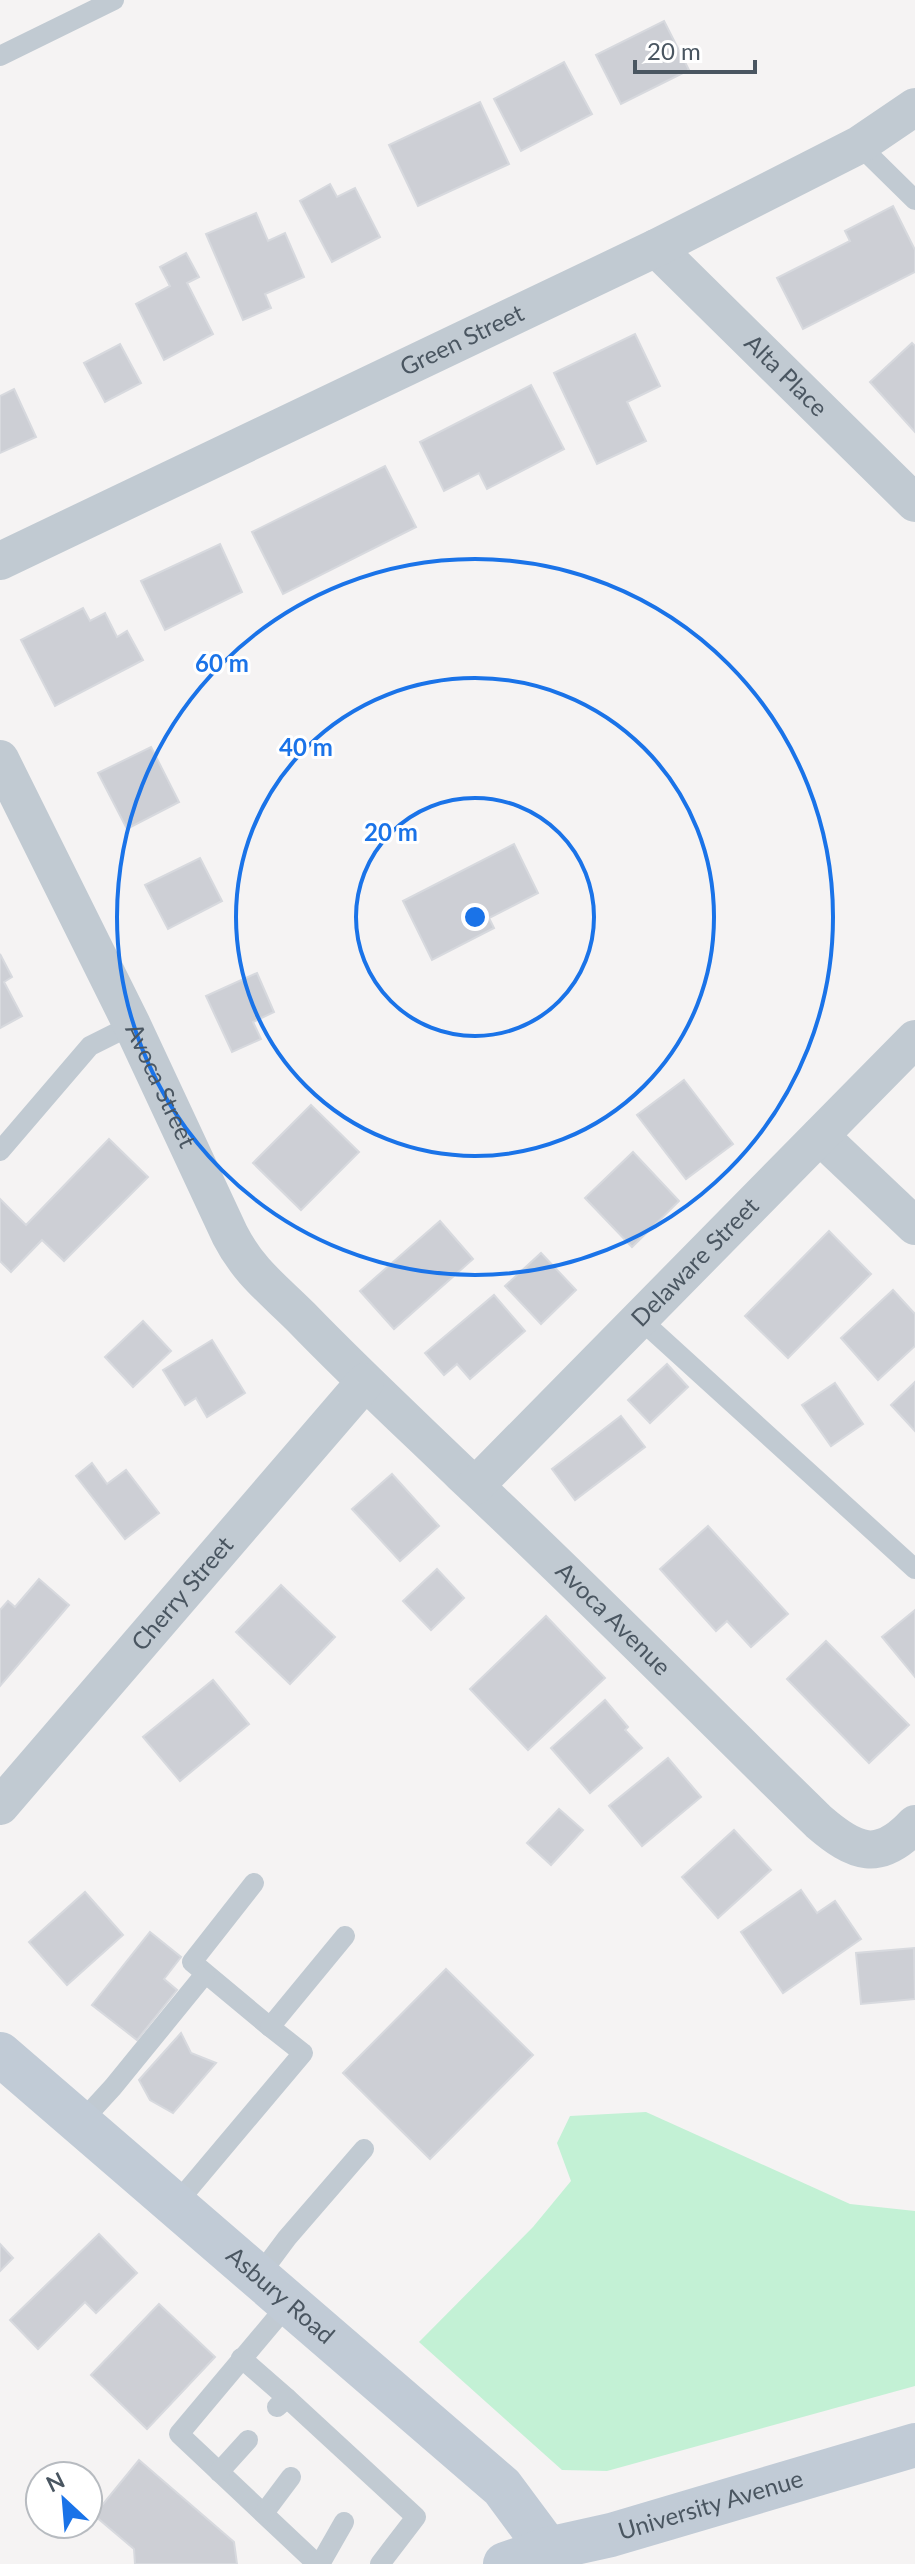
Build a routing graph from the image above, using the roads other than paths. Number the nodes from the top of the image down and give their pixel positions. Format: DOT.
graph roads {
  1 [pos="114,0"];
  2 [pos="0,56"];
  3 [pos="915,107"];
  4 [pos="859,145"];
  5 [pos="915,200"];
  6 [pos="656,248"];
  7 [pos="915,503"];
  8 [pos="0,561"];
  9 [pos="0,759"];
  10 [pos="132,1025"];
  11 [pos="915,1039"];
  12 [pos="820,1136"];
  13 [pos="0,1151"];
  14 [pos="915,1226"];
  15 [pos="640,1319"];
  16 [pos="365,1382"];
  17 [pos="475,1486"];
  18 [pos="915,1569"];
  19 [pos="0,1806"];
  20 [pos="915,1824"];
  21 [pos="254,1883"];
  22 [pos="345,1936"];
  23 [pos="205,1974"];
  24 [pos="270,2027"];
  25 [pos="0,2054"];
  26 [pos="80,2123"];
  27 [pos="364,2149"];
  28 [pos="175,2205"];
  29 [pos="273,2290"];
  30 [pos="241,2358"];
  31 [pos="248,2440"];
  32 [pos="915,2445"];
  33 [pos="219,2472"];
  34 [pos="291,2477"];
  35 [pos="264,2513"];
  36 [pos="344,2522"];
  37 [pos="548,2549"];
  38 [pos="318,2564"];
  39 [pos="380,2564"];
  40 [pos="505,2564"];
  1 -- 2 [label="lane"];
  3 -- 4 [label="street, Green Street"];
  4 -- 5 [label="lane"];
  4 -- 6 [label="street, Green Street"];
  6 -- 7 [label="street, Alta Place"];
  6 -- 8 [label="street, Green Street"];
  9 -- 10 [label="street, Avoca Street"];
  10 -- 13 [label="lane"];
  10 -- 16 [label="street, Avoca Street"];
  11 -- 12 [label="street, Delaware Street"];
  12 -- 14 [label="street"];
  12 -- 15 [label="street, Delaware Street"];
  15 -- 17 [label="street, Delaware Street"];
  15 -- 18 [label="lane"];
  16 -- 17 [label="street, Avoca Avenue"];
  16 -- 19 [label="street, Cherry Street"];
  17 -- 20 [label="street, Avoca Avenue"];
  21 -- 23 [label="lane"];
  22 -- 24 [label="lane"];
  23 -- 24 [label="lane"];
  23 -- 26 [label="lane"];
  24 -- 28 [label="lane"];
  25 -- 26 [label="main road, Asbury Road"];
  26 -- 28 [label="main road, Asbury Road"];
  27 -- 29 [label="lane"];
  28 -- 29 [label="main road, Asbury Road"];
  29 -- 30 [label="lane"];
  29 -- 37 [label="main road, Asbury Road"];
  30 -- 33 [label="lane"];
  30 -- 39 [label="lane"];
  31 -- 33 [label="lane"];
  32 -- 37 [label="main road, University Avenue"];
  33 -- 35 [label="lane"];
  34 -- 35 [label="lane"];
  35 -- 38 [label="lane"];
  36 -- 38 [label="lane"];
  37 -- 40 [label="main road, University Avenue"];
}
